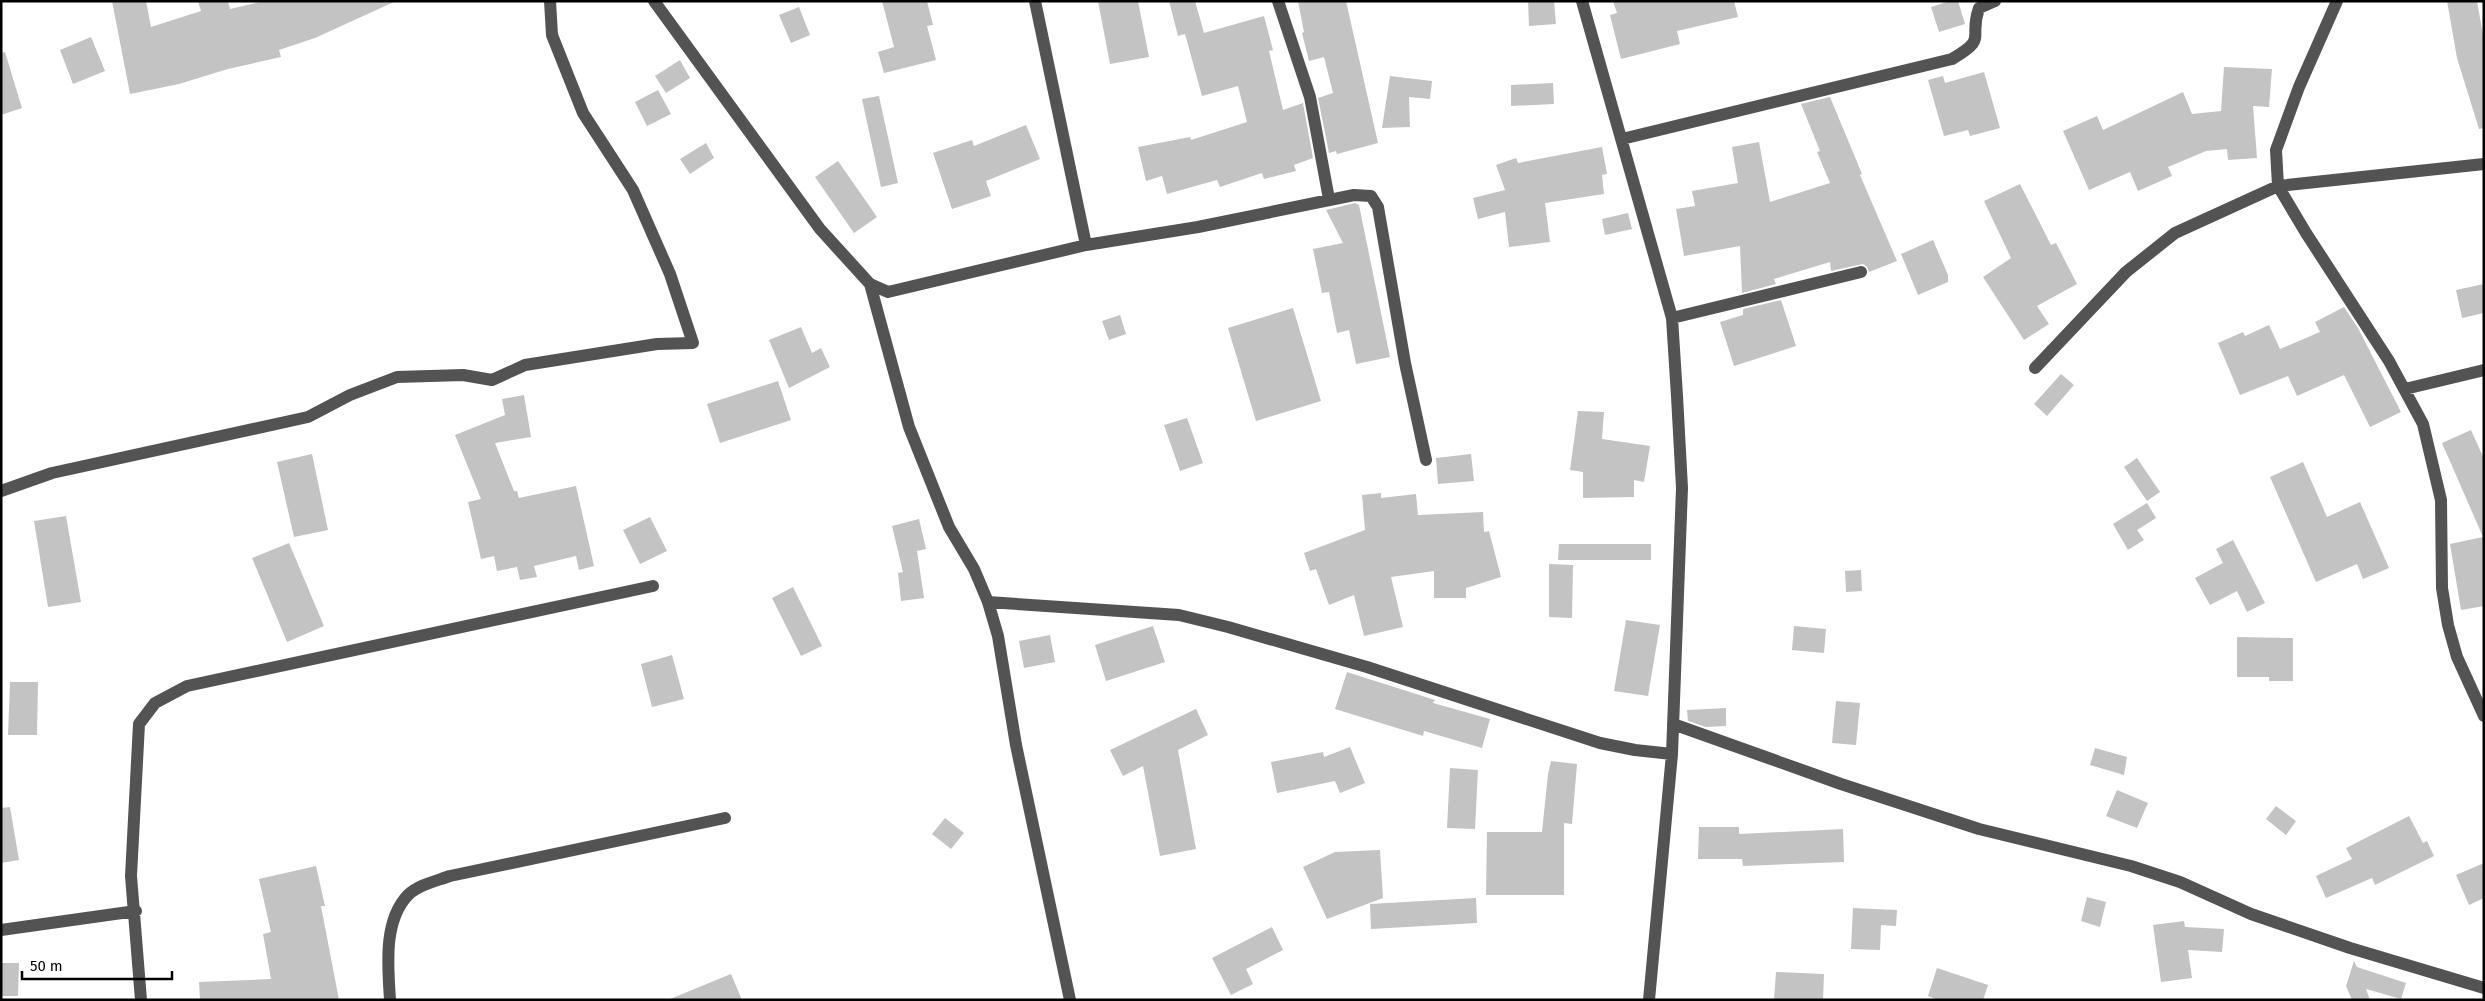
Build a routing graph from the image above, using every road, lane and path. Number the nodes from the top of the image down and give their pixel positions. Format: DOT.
graph roads {
  1 [pos="550,1"];
  2 [pos="654,1"];
  3 [pos="1035,1"];
  4 [pos="1278,1"];
  5 [pos="1582,1"];
  6 [pos="1996,1"];
  7 [pos="2337,1"];
  8 [pos="1622,139"];
  9 [pos="2484,164"];
  10 [pos="2278,186"];
  11 [pos="1329,199"];
  12 [pos="1086,245"];
  13 [pos="1861,272"];
  14 [pos="870,284"];
  15 [pos="1672,318"];
  16 [pos="2035,368"];
  17 [pos="2484,370"];
  18 [pos="2405,389"];
  19 [pos="1426,460"];
  20 [pos="1,491"];
  21 [pos="653,586"];
  22 [pos="988,602"];
  23 [pos="2480,703"];
  24 [pos="2484,716"];
  25 [pos="1673,724"];
  26 [pos="1672,754"];
  27 [pos="725,818"];
  28 [pos="136,911"];
  29 [pos="1,930"];
  30 [pos="2484,988"];
  31 [pos="141,1000"];
  32 [pos="390,1000"];
  33 [pos="1070,1000"];
  34 [pos="1649,1000"];
  1 -- 20 [label="street"];
  2 -- 14 [label="street"];
  3 -- 12 [label="street"];
  4 -- 11 [label="street"];
  5 -- 8 [label="street"];
  6 -- 8 [label="street"];
  7 -- 10 [label="street"];
  8 -- 15 [label="street"];
  9 -- 10 [label="street"];
  10 -- 16 [label="street"];
  10 -- 18 [label="street"];
  11 -- 12 [label="street"];
  11 -- 19 [label="street"];
  12 -- 14 [label="street"];
  13 -- 15 [label="street"];
  14 -- 22 [label="street"];
  15 -- 25 [label="street"];
  17 -- 18 [label="street"];
  18 -- 23 [label="street"];
  21 -- 28 [label="street"];
  22 -- 26 [label="street"];
  22 -- 33 [label="street"];
  23 -- 24 [label="street"];
  25 -- 26 [label="street"];
  25 -- 30 [label="street"];
  26 -- 34 [label="street"];
  27 -- 32 [label="street"];
  28 -- 29 [label="street"];
  28 -- 31 [label="street"];
}
